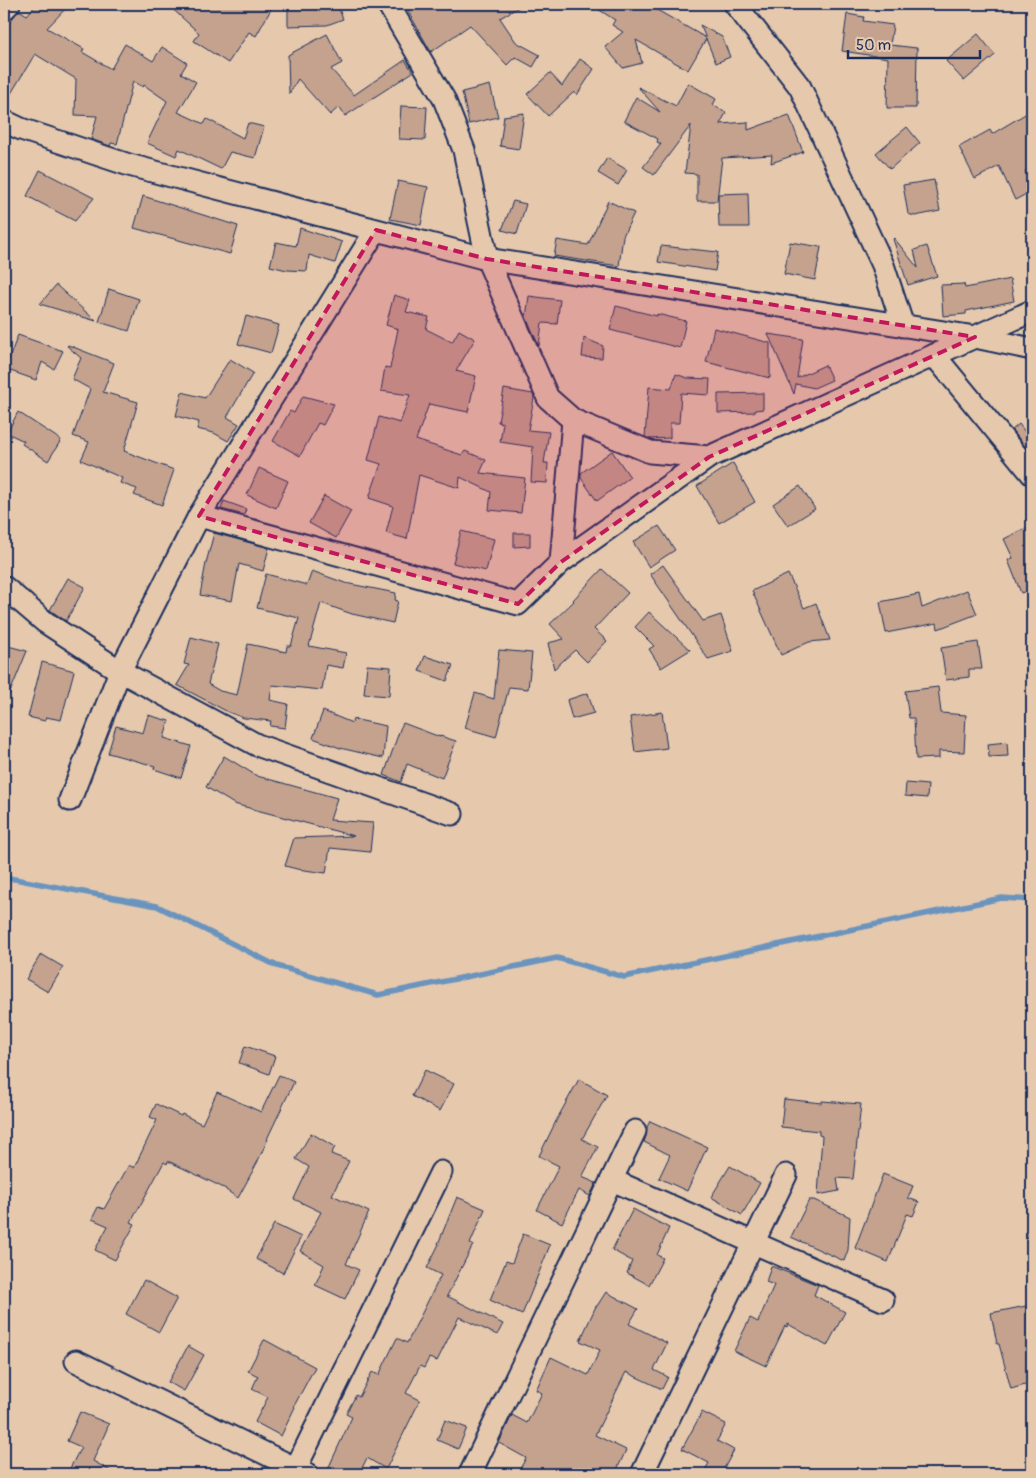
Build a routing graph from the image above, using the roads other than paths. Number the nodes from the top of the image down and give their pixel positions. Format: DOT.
graph roads {
  1 [pos="9,4"];
  2 [pos="388,4"];
  3 [pos="735,4"];
  4 [pos="4,9"];
  5 [pos="4,121"];
  6 [pos="376,230"];
  7 [pos="487,259"];
  8 [pos="1032,311"];
  9 [pos="903,326"];
  10 [pos="974,337"];
  11 [pos="1032,349"];
  12 [pos="934,355"];
  13 [pos="573,420"];
  14 [pos="709,457"];
  15 [pos="1032,474"];
  16 [pos="199,516"];
  17 [pos="561,562"];
  18 [pos="4,587"];
  19 [pos="120,671"];
  20 [pos="70,800"];
  21 [pos="452,814"];
  22 [pos="635,1131"];
  23 [pos="441,1172"];
  24 [pos="786,1175"];
  25 [pos="612,1180"];
  26 [pos="754,1243"];
  27 [pos="883,1300"];
  28 [pos="76,1361"];
  29 [pos="299,1472"];
  30 [pos="470,1474"];
  31 [pos="642,1474"];
  1 -- 4 [label="street"];
  2 -- 7 [label="street"];
  3 -- 9 [label="street"];
  5 -- 6 [label="street"];
  6 -- 7 [label="street"];
  6 -- 16 [label="street"];
  7 -- 9 [label="street"];
  7 -- 13 [label="street"];
  8 -- 10 [label="street"];
  9 -- 10 [label="street"];
  10 -- 11 [label="street"];
  10 -- 12 [label="street"];
  12 -- 14 [label="street"];
  12 -- 15 [label="street"];
  13 -- 14 [label="street"];
  13 -- 17 [label="street"];
  14 -- 17 [label="street"];
  16 -- 17 [label="street"];
  16 -- 19 [label="street"];
  18 -- 19 [label="street"];
  19 -- 20 [label="street"];
  19 -- 21 [label="street"];
  22 -- 25 [label="street"];
  23 -- 29 [label="street"];
  24 -- 26 [label="street"];
  25 -- 26 [label="street"];
  25 -- 30 [label="street"];
  26 -- 27 [label="street"];
  26 -- 31 [label="street"];
  28 -- 29 [label="street"];
}
